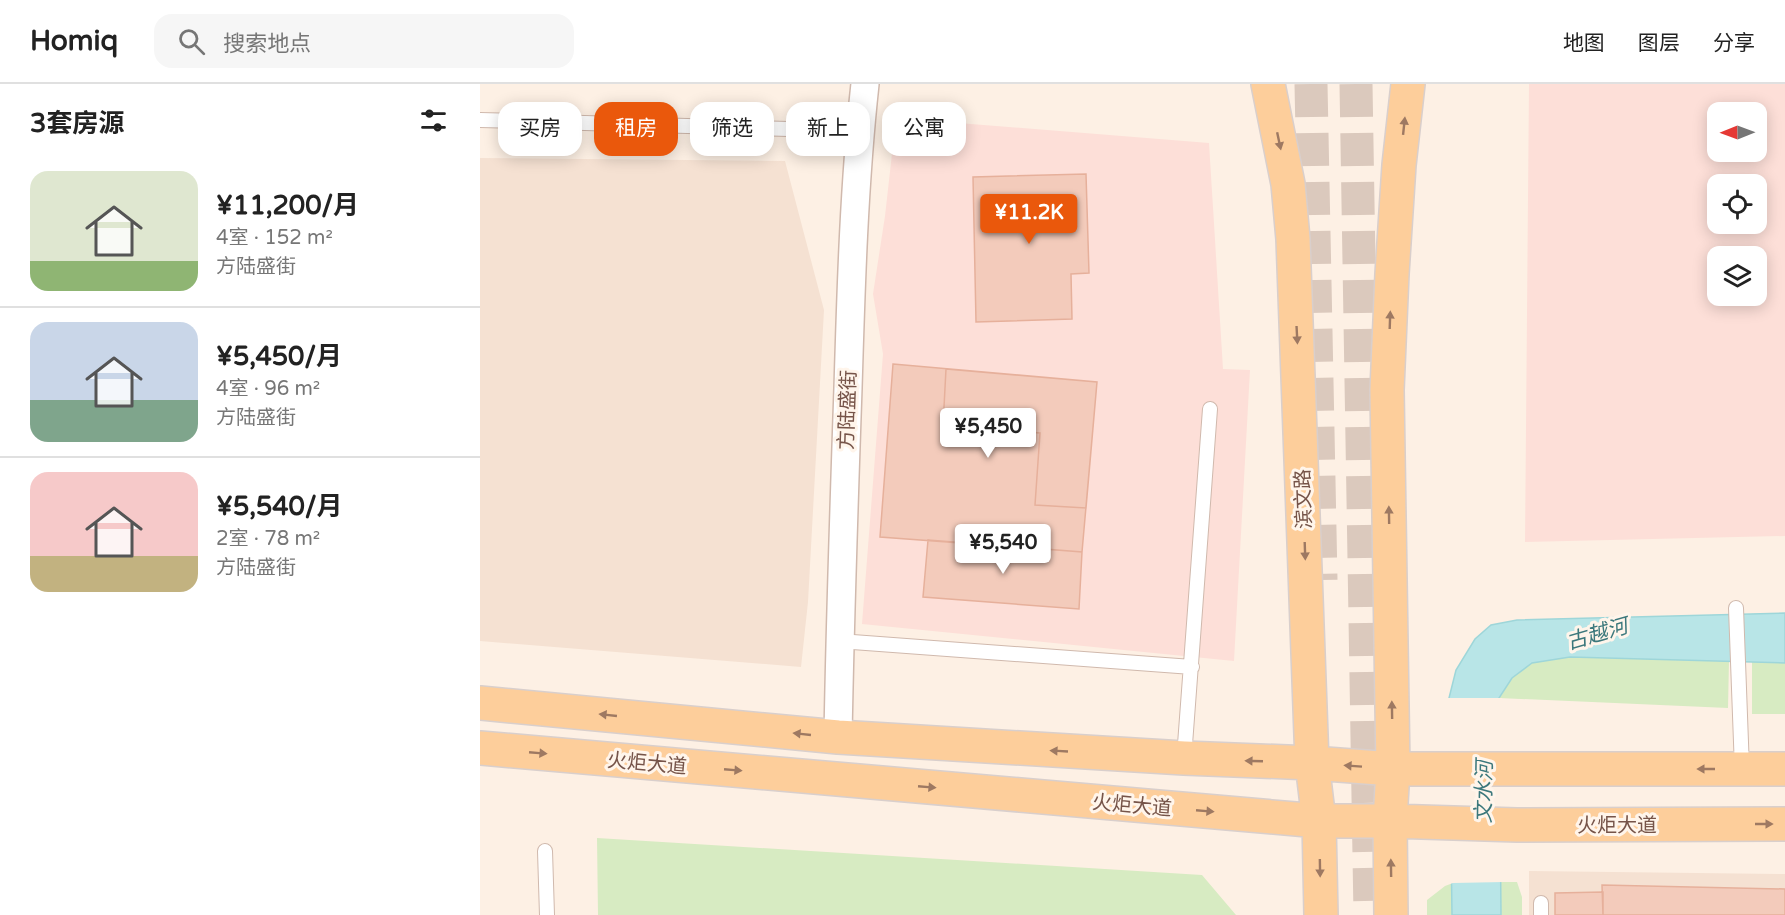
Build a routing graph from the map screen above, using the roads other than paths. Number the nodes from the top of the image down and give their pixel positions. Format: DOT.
graph roads {
  1 [pos="865,84"];
  2 [pos="1268,84"];
  3 [pos="1408,84"];
  4 [pos="863,102"];
  5 [pos="480,120"];
  6 [pos="786,129"];
  7 [pos="859,156"];
  8 [pos="1210,409"];
  9 [pos="1736,608"];
  10 [pos="839,641"];
  11 [pos="1191,667"];
  12 [pos="480,703"];
  13 [pos="838,737"];
  14 [pos="480,748"];
  15 [pos="1184,758"];
  16 [pos="1312,763"];
  17 [pos="1393,769"];
  18 [pos="1742,769"];
  19 [pos="1785,769"];
  20 [pos="1319,821"];
  21 [pos="1390,821"];
  22 [pos="1785,824"];
  23 [pos="546,851"];
  24 [pos="547,915"];
  25 [pos="1321,915"];
  26 [pos="1391,915"];
  1 -- 4 [label="street, 方陆盛街"];
  2 -- 16 [label="main road, 滨文路, one-way"];
  17 -- 3 [label="main road, one-way"];
  5 -- 6 [label="lane"];
  7 -- 10 [label="street, 方陆盛街"];
  8 -- 11 [label="lane"];
  9 -- 18 [label="lane"];
  10 -- 11 [label="lane"];
  10 -- 13 [label="street, 方陆盛街"];
  11 -- 15 [label="lane"];
  13 -- 12 [label="main road, one-way"];
  15 -- 13 [label="main road, one-way"];
  14 -- 20 [label="main road, 火炬大道, one-way"];
  16 -- 15 [label="main road, one-way"];
  17 -- 16 [label="main road, one-way"];
  16 -- 20 [label="main road, 滨文路"];
  18 -- 17 [label="main road, one-way"];
  17 -- 21 [label="main road"];
  18 -- 19 [label="main road"];
  20 -- 21 [label="main road, 火炬大道"];
  20 -- 25 [label="main road, 滨文路, one-way"];
  21 -- 22 [label="main road, 火炬大道, one-way"];
  26 -- 21 [label="main road, one-way"];
  23 -- 24 [label="lane"];
}
